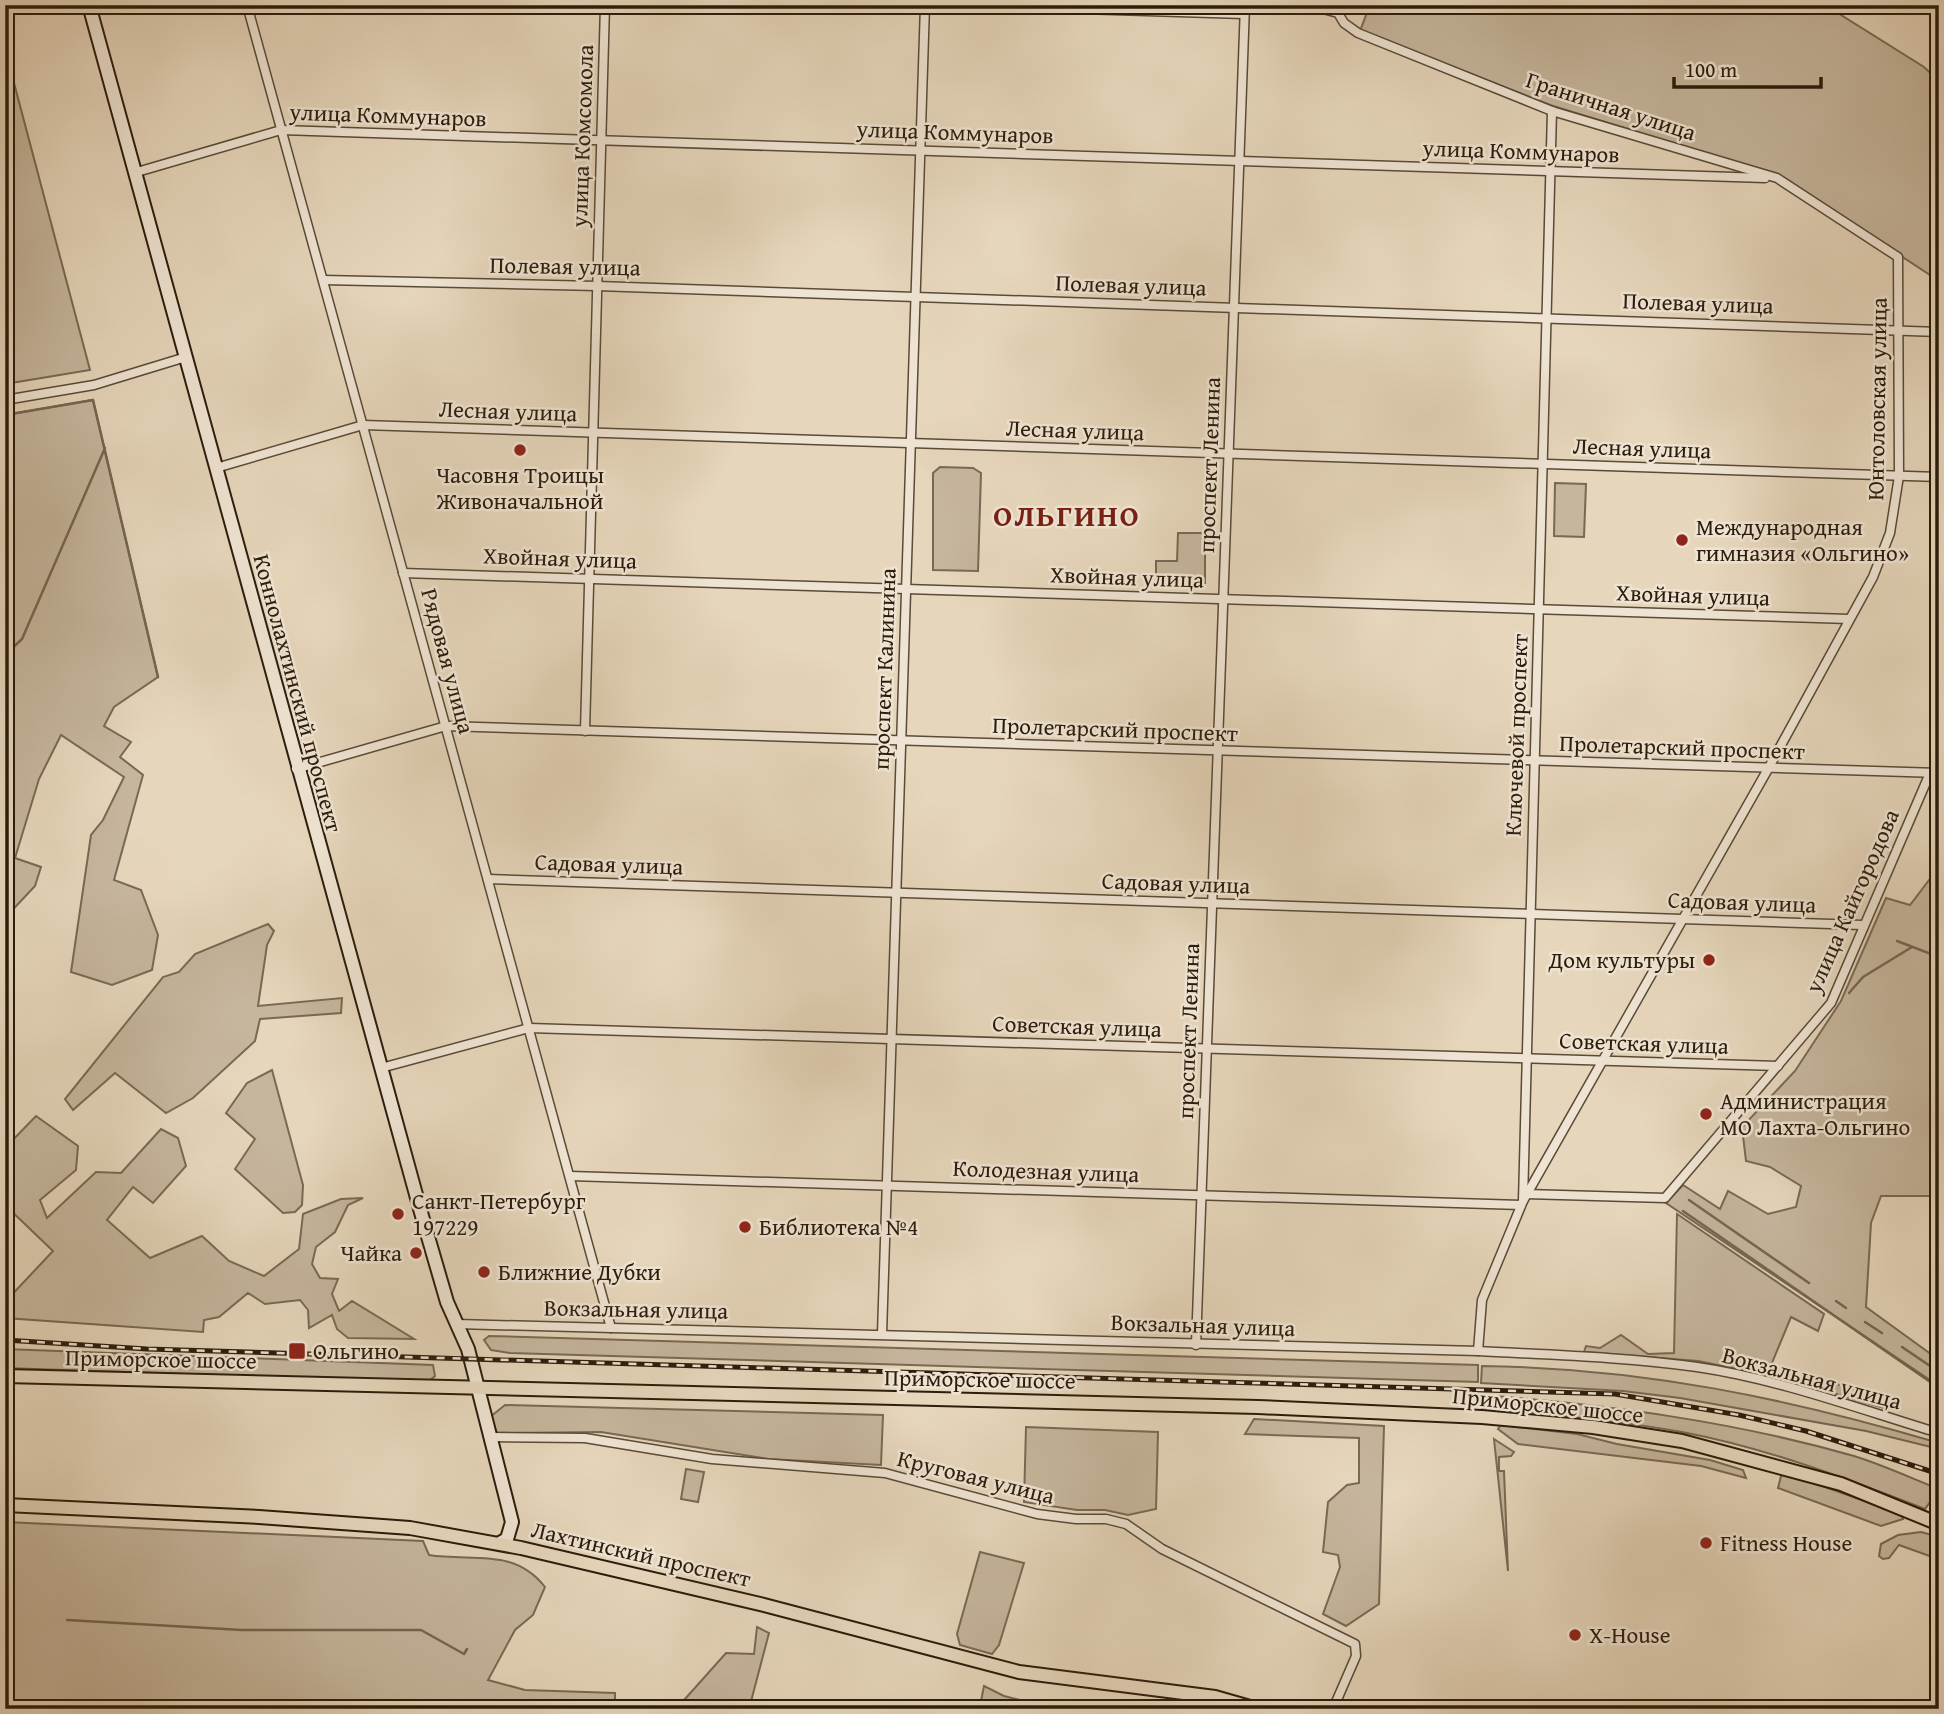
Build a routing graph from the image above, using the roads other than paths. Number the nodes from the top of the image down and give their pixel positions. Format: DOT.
graph roads {
  1 [pos="89,5"];
  2 [pos="247,5"];
  3 [pos="604,5"];
  4 [pos="925,5"];
  5 [pos="951,5"];
  6 [pos="1308,5"];
  7 [pos="1245,10"];
  8 [pos="1552,111"];
  9 [pos="281,130"];
  10 [pos="601,140"];
  11 [pos="920,150"];
  12 [pos="1239,160"];
  13 [pos="1550,171"];
  14 [pos="137,172"];
  15 [pos="1777,178"];
  16 [pos="1898,257"];
  17 [pos="323,280"];
  18 [pos="597,286"];
  19 [pos="915,298"];
  20 [pos="1234,308"];
  21 [pos="1547,317"];
  22 [pos="1897,329"];
  23 [pos="1939,332"];
  24 [pos="186,357"];
  25 [pos="5,400"];
  26 [pos="363,425"];
  27 [pos="593,433"];
  28 [pos="911,443"];
  29 [pos="1228,454"];
  30 [pos="1543,464"];
  31 [pos="216,468"];
  32 [pos="1899,476"];
  33 [pos="1939,477"];
  34 [pos="403,573"];
  35 [pos="589,578"];
  36 [pos="906,589"];
  37 [pos="1223,599"];
  38 [pos="1539,609"];
  39 [pos="1849,619"];
  40 [pos="446,726"];
  41 [pos="585,731"];
  42 [pos="901,741"];
  43 [pos="1217,751"];
  44 [pos="1535,761"];
  45 [pos="296,769"];
  46 [pos="1768,769"];
  47 [pos="1935,773"];
  48 [pos="488,879"];
  49 [pos="897,893"];
  50 [pos="1212,904"];
  51 [pos="1530,914"];
  52 [pos="1684,919"];
  53 [pos="1862,925"];
  54 [pos="529,1028"];
  55 [pos="892,1039"];
  56 [pos="1206,1049"];
  57 [pos="1527,1059"];
  58 [pos="1602,1061"];
  59 [pos="1778,1066"];
  60 [pos="381,1068"];
  61 [pos="570,1176"];
  62 [pos="887,1185"];
  63 [pos="1201,1195"];
  64 [pos="1665,1198"];
  65 [pos="1524,1199"];
  66 [pos="457,1324"];
  67 [pos="611,1328"];
  68 [pos="882,1334"];
  69 [pos="1196,1345"];
  70 [pos="1478,1351"];
  71 [pos="5,1376"];
  72 [pos="478,1388"];
  73 [pos="1939,1433"];
  74 [pos="491,1437"];
  75 [pos="5,1505"];
  76 [pos="1939,1524"];
  77 [pos="500,1543"];
  78 [pos="1257,1709"];
  79 [pos="1333,1709"];
  1 -- 14 [label="main road, Коннолахтинский проспект"];
  2 -- 9 [label="street, Рядовая улица"];
  3 -- 10 [label="street, улица Комсомола"];
  4 -- 11 [label="street, проспект Калинина"];
  5 -- 7 [label="street"];
  6 -- 8 [label="street, Граничная улица"];
  7 -- 12 [label="street, проспект Ленина"];
  8 -- 13 [label="street, Ключевой проспект"];
  8 -- 15 [label="street, Граничная улица"];
  9 -- 10 [label="street, улица Коммунаров"];
  9 -- 14 [label="street, улица Коммунаров"];
  9 -- 17 [label="street, Рядовая улица"];
  10 -- 11 [label="street, улица Коммунаров"];
  10 -- 18 [label="street, улица Комсомола"];
  11 -- 12 [label="street, улица Коммунаров"];
  11 -- 19 [label="street, проспект Калинина"];
  12 -- 13 [label="street, улица Коммунаров"];
  12 -- 20 [label="street, проспект Ленина"];
  13 -- 15 [label="street, улица Коммунаров"];
  13 -- 21 [label="street, Ключевой проспект"];
  14 -- 24 [label="main road, Коннолахтинский проспект"];
  15 -- 16 [label="street, Граничная улица"];
  16 -- 22 [label="street, Юнтоловская улица"];
  17 -- 18 [label="street, Полевая улица"];
  17 -- 26 [label="street, Рядовая улица"];
  18 -- 19 [label="street, Полевая улица"];
  18 -- 27 [label="street, улица Комсомола"];
  19 -- 20 [label="street, Полевая улица"];
  19 -- 28 [label="street, проспект Калинина"];
  20 -- 21 [label="street, Полевая улица"];
  20 -- 29 [label="street, проспект Ленина"];
  21 -- 22 [label="street, Полевая улица"];
  21 -- 30 [label="street, Ключевой проспект"];
  22 -- 23 [label="street, Полевая улица"];
  22 -- 32 [label="street, Юнтоловская улица"];
  24 -- 25 [label="street"];
  24 -- 31 [label="main road, Коннолахтинский проспект"];
  26 -- 27 [label="street, Лесная улица"];
  26 -- 31 [label="street, Лесная улица"];
  26 -- 34 [label="street, Рядовая улица"];
  27 -- 28 [label="street, Лесная улица"];
  27 -- 35 [label="street, улица Комсомола"];
  28 -- 29 [label="street, Лесная улица"];
  28 -- 36 [label="street, проспект Калинина"];
  29 -- 30 [label="street, Лесная улица"];
  29 -- 37 [label="street, проспект Ленина"];
  30 -- 32 [label="street, Лесная улица"];
  30 -- 38 [label="street, Ключевой проспект"];
  31 -- 45 [label="main road, Коннолахтинский проспект"];
  32 -- 33 [label="street, Лесная улица"];
  32 -- 39 [label="street, Юнтоловская улица"];
  34 -- 35 [label="street, Хвойная улица"];
  34 -- 40 [label="street, Рядовая улица"];
  35 -- 36 [label="street, Хвойная улица"];
  35 -- 41 [label="street, улица Комсомола"];
  36 -- 37 [label="street, Хвойная улица"];
  36 -- 42 [label="street, проспект Калинина"];
  37 -- 38 [label="street, Хвойная улица"];
  37 -- 43 [label="street, проспект Ленина"];
  38 -- 39 [label="street, Хвойная улица"];
  38 -- 44 [label="street, Ключевой проспект"];
  39 -- 46 [label="street, Юнтоловская улица"];
  40 -- 41 [label="street, Пролетарский проспект"];
  40 -- 45 [label="street, Пролетарский проспект"];
  40 -- 48 [label="street, Рядовая улица"];
  41 -- 42 [label="street, Пролетарский проспект"];
  42 -- 43 [label="street, Пролетарский проспект"];
  42 -- 49 [label="street, проспект Калинина"];
  43 -- 44 [label="street, Пролетарский проспект"];
  43 -- 50 [label="street, проспект Ленина"];
  44 -- 46 [label="street, Пролетарский проспект"];
  44 -- 51 [label="street, Ключевой проспект"];
  45 -- 60 [label="main road, Коннолахтинский проспект"];
  46 -- 47 [label="street, Пролетарский проспект"];
  46 -- 52 [label="street, Юнтоловская улица"];
  47 -- 53 [label="street, улица Кайгородова"];
  48 -- 49 [label="street, Садовая улица"];
  48 -- 54 [label="street, Рядовая улица"];
  49 -- 50 [label="street, Садовая улица"];
  49 -- 55 [label="street, проспект Калинина"];
  50 -- 51 [label="street, Садовая улица"];
  50 -- 56 [label="street, проспект Ленина"];
  51 -- 52 [label="street, Садовая улица"];
  51 -- 57 [label="street, Ключевой проспект"];
  52 -- 53 [label="street, Садовая улица"];
  52 -- 58 [label="street, Юнтоловская улица"];
  53 -- 59 [label="street, улица Кайгородова"];
  54 -- 55 [label="street, Советская улица"];
  54 -- 60 [label="street, Советская улица"];
  54 -- 61 [label="street, Рядовая улица"];
  55 -- 56 [label="street, Советская улица"];
  55 -- 62 [label="street, проспект Калинина"];
  56 -- 57 [label="street, Советская улица"];
  56 -- 63 [label="street, проспект Ленина"];
  57 -- 58 [label="street, Советская улица"];
  57 -- 65 [label="street, Ключевой проспект"];
  58 -- 59 [label="street, Советская улица"];
  58 -- 65 [label="street, Юнтоловская улица"];
  59 -- 64 [label="street, улица Кайгородова"];
  60 -- 66 [label="main road, Коннолахтинский проспект"];
  61 -- 62 [label="street, Колодезная улица"];
  61 -- 67 [label="street, Рядовая улица"];
  62 -- 63 [label="street, Колодезная улица"];
  62 -- 68 [label="street, проспект Калинина"];
  63 -- 65 [label="street, Колодезная улица"];
  63 -- 69 [label="street, проспект Ленина"];
  64 -- 65 [label="street, Колодезная улица"];
  65 -- 70 [label="street, Ключевой проспект"];
  66 -- 67 [label="street, Вокзальная улица"];
  66 -- 72 [label="main road, Коннолахтинский проспект"];
  67 -- 68 [label="street, Вокзальная улица"];
  68 -- 69 [label="street, Вокзальная улица"];
  69 -- 70 [label="street, Вокзальная улица"];
  70 -- 73 [label="street, Вокзальная улица"];
  71 -- 72 [label="main road, Приморское шоссе"];
  72 -- 74 [label="main road, Коннолахтинский проспект"];
  72 -- 76 [label="main road, Приморское шоссе"];
  74 -- 77 [label="main road, Коннолахтинский проспект"];
  74 -- 79 [label="street, Круговая улица"];
  75 -- 77 [label="main road, Лахтинский проспект"];
  77 -- 78 [label="main road, Лахтинский проспект"];
}
